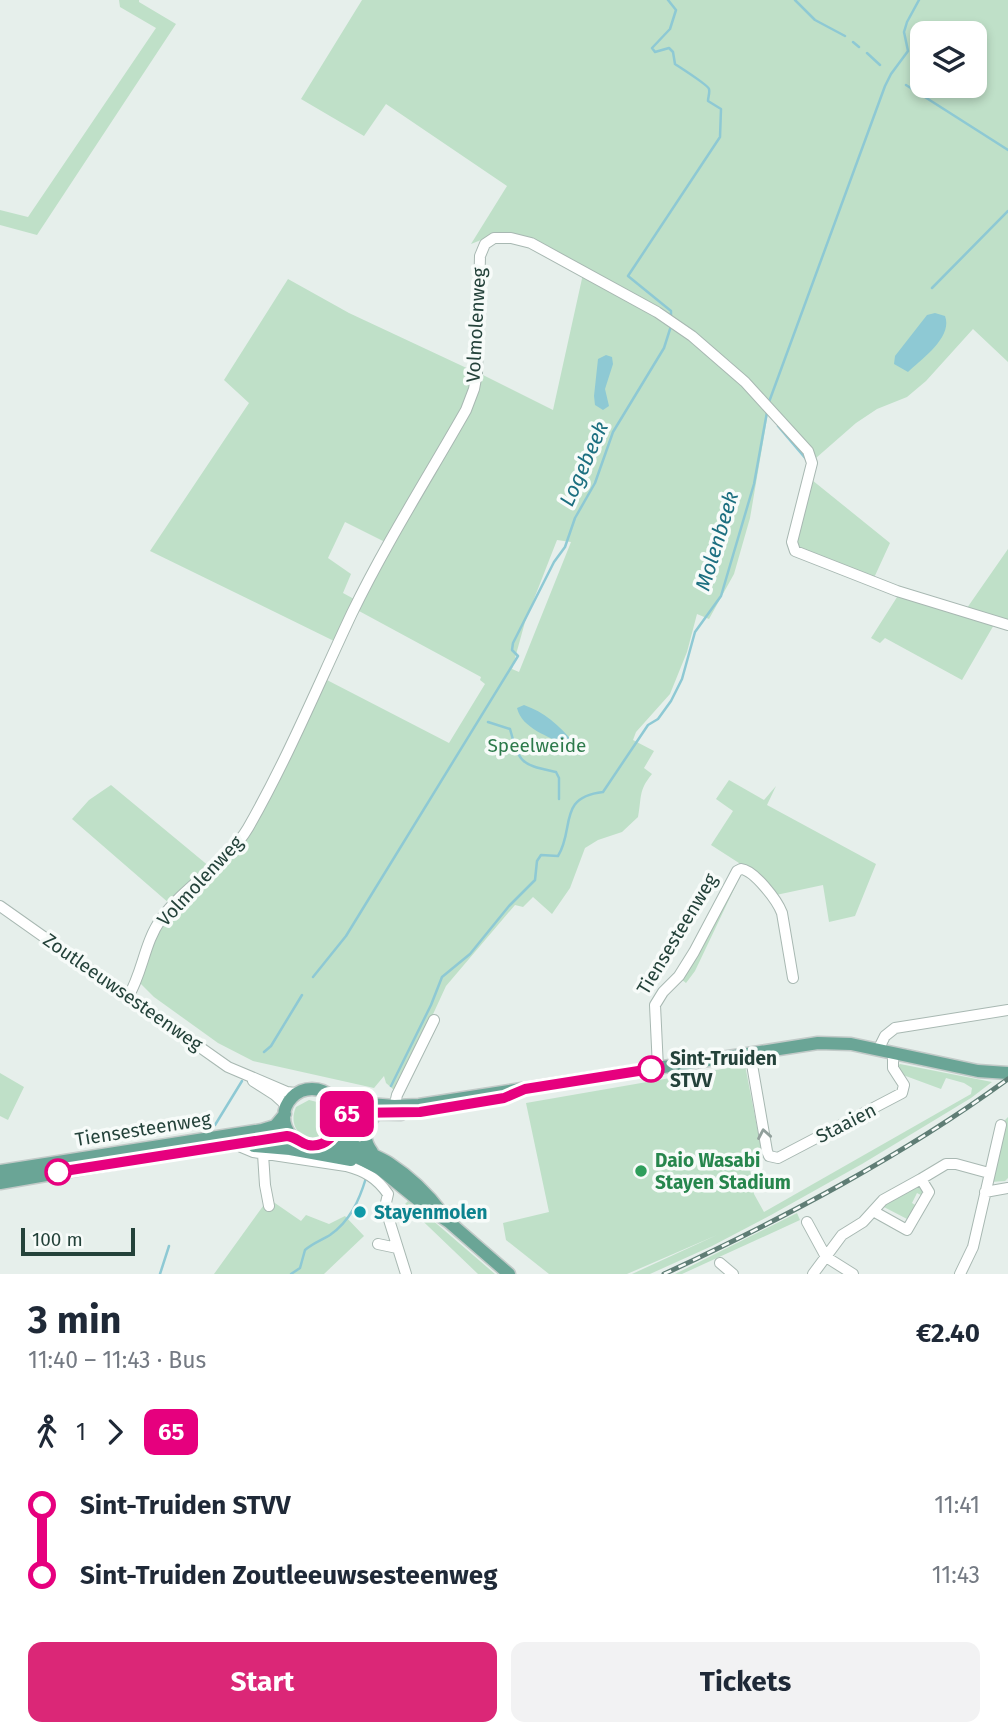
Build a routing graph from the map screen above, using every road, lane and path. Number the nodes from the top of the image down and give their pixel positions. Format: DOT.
graph roads {
  1 [pos="1008,625"];
  2 [pos="0,906"];
  3 [pos="793,978"];
  4 [pos="128,997"];
  5 [pos="1008,1010"];
  6 [pos="434,1020"];
  7 [pos="878,1050"];
  8 [pos="750,1053"];
  9 [pos="893,1053"];
  10 [pos="658,1068"];
  11 [pos="1001,1073"];
  12 [pos="247,1076"];
  13 [pos="295,1093"];
  14 [pos="334,1101"];
  15 [pos="285,1109"];
  16 [pos="394,1110"];
  17 [pos="377,1113"];
  18 [pos="338,1125"];
  19 [pos="1001,1125"];
  20 [pos="293,1137"];
  21 [pos="322,1143"];
  22 [pos="234,1146"];
  23 [pos="263,1153"];
  24 [pos="372,1153"];
  25 [pos="0,1171"];
  26 [pos="989,1173"];
  27 [pos="921,1178"];
  28 [pos="392,1179"];
  29 [pos="0,1182"];
  30 [pos="1008,1188"];
  31 [pos="406,1189"];
  32 [pos="985,1192"];
  33 [pos="387,1194"];
  34 [pos="270,1206"];
  35 [pos="873,1211"];
  36 [pos="449,1222"];
  37 [pos="807,1222"];
  38 [pos="378,1244"];
  39 [pos="397,1248"];
  40 [pos="826,1257"];
  41 [pos="720,1263"];
  42 [pos="406,1274"];
  43 [pos="509,1274"];
  44 [pos="733,1274"];
  45 [pos="813,1274"];
  46 [pos="853,1274"];
  47 [pos="960,1274"];
  1 -- 4 [label="street, Volmolenweg"];
  2 -- 4 [label="street, Zoutleeuwsesteenweg"];
  3 -- 10 [label="street, Tiensesteenweg"];
  4 -- 12 [label="street, Zoutleeuwsesteenweg"];
  5 -- 7 [label="street"];
  6 -- 16 [label="street"];
  7 -- 8 [label="main road"];
  7 -- 9 [label="main road"];
  9 -- 8 [label="street, Staaien, one-way"];
  8 -- 10 [label="main road"];
  9 -- 11 [label="main road"];
  10 -- 16 [label="main road"];
  12 -- 13 [label="street, Zoutleeuwsesteenweg"];
  12 -- 15 [label="street, Zoutleeuwsesteenweg"];
  13 -- 14 [label="main road"];
  13 -- 15 [label="main road"];
  14 -- 16 [label="main road"];
  14 -- 18 [label="main road"];
  15 -- 20 [label="main road"];
  15 -- 25 [label="main road, Tiensesteenweg"];
  16 -- 17 [label="main road"];
  17 -- 18 [label="main road"];
  17 -- 24 [label="main road"];
  18 -- 21 [label="main road"];
  18 -- 24 [label="main road"];
  19 -- 26 [label="street"];
  20 -- 21 [label="main road"];
  20 -- 22 [label="main road, Tiensesteenweg"];
  21 -- 28 [label="main road"];
  22 -- 23 [label="street, Tiensesteenweg"];
  22 -- 28 [label="main road"];
  22 -- 29 [label="main road, Tiensesteenweg"];
  23 -- 33 [label="street, Tiensesteenweg"];
  23 -- 34 [label="street"];
  24 -- 36 [label="main road"];
  26 -- 27 [label="street"];
  26 -- 32 [label="street"];
  27 -- 35 [label="street"];
  27 -- 35 [label="street"];
  28 -- 31 [label="main road"];
  30 -- 32 [label="street"];
  31 -- 33 [label="street"];
  31 -- 36 [label="main road"];
  32 -- 47 [label="street"];
  33 -- 39 [label="street"];
  35 -- 40 [label="street"];
  36 -- 43 [label="main road"];
  37 -- 40 [label="street"];
  38 -- 39 [label="street"];
  39 -- 42 [label="street"];
  40 -- 45 [label="street"];
  40 -- 46 [label="street"];
  41 -- 44 [label="street"];
}
